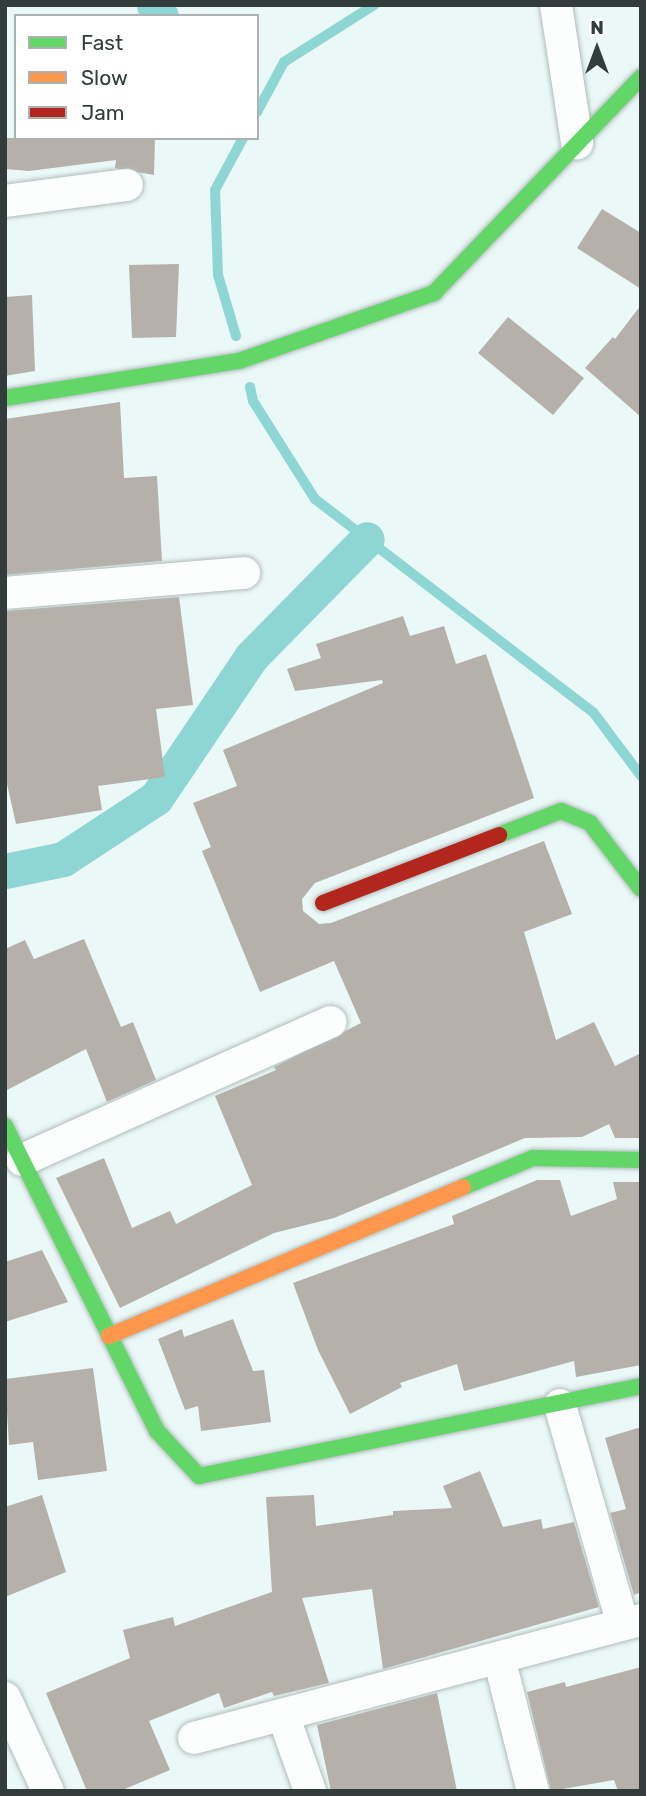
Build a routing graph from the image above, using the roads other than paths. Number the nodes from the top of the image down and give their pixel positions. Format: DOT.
graph roads {
  1 [pos="556,5"];
  2 [pos="641,78"];
  3 [pos="577,143"];
  4 [pos="127,185"];
  5 [pos="5,201"];
  6 [pos="5,397"];
  7 [pos="244,573"];
  8 [pos="5,593"];
  9 [pos="641,889"];
  10 [pos="323,903"];
  11 [pos="330,1022"];
  12 [pos="5,1126"];
  13 [pos="22,1160"];
  14 [pos="641,1160"];
  15 [pos="109,1336"];
  16 [pos="641,1387"];
  17 [pos="560,1405"];
  18 [pos="632,1622"];
  19 [pos="499,1658"];
  20 [pos="5,1698"];
  21 [pos="283,1715"];
  22 [pos="194,1738"];
  23 [pos="48,1791"];
  24 [pos="310,1791"];
  25 [pos="533,1791"];
  1 -- 3 [label="street"];
  2 -- 3 [label="street"];
  3 -- 6 [label="street"];
  4 -- 5 [label="street"];
  7 -- 8 [label="street"];
  9 -- 10 [label="street"];
  11 -- 13 [label="street"];
  12 -- 13 [label="street"];
  13 -- 15 [label="street"];
  14 -- 15 [label="street"];
  15 -- 17 [label="street"];
  16 -- 17 [label="street"];
  17 -- 18 [label="street"];
  18 -- 19 [label="street"];
  19 -- 21 [label="street"];
  19 -- 25 [label="street"];
  20 -- 23 [label="street"];
  21 -- 22 [label="street"];
  21 -- 24 [label="street"];
}
